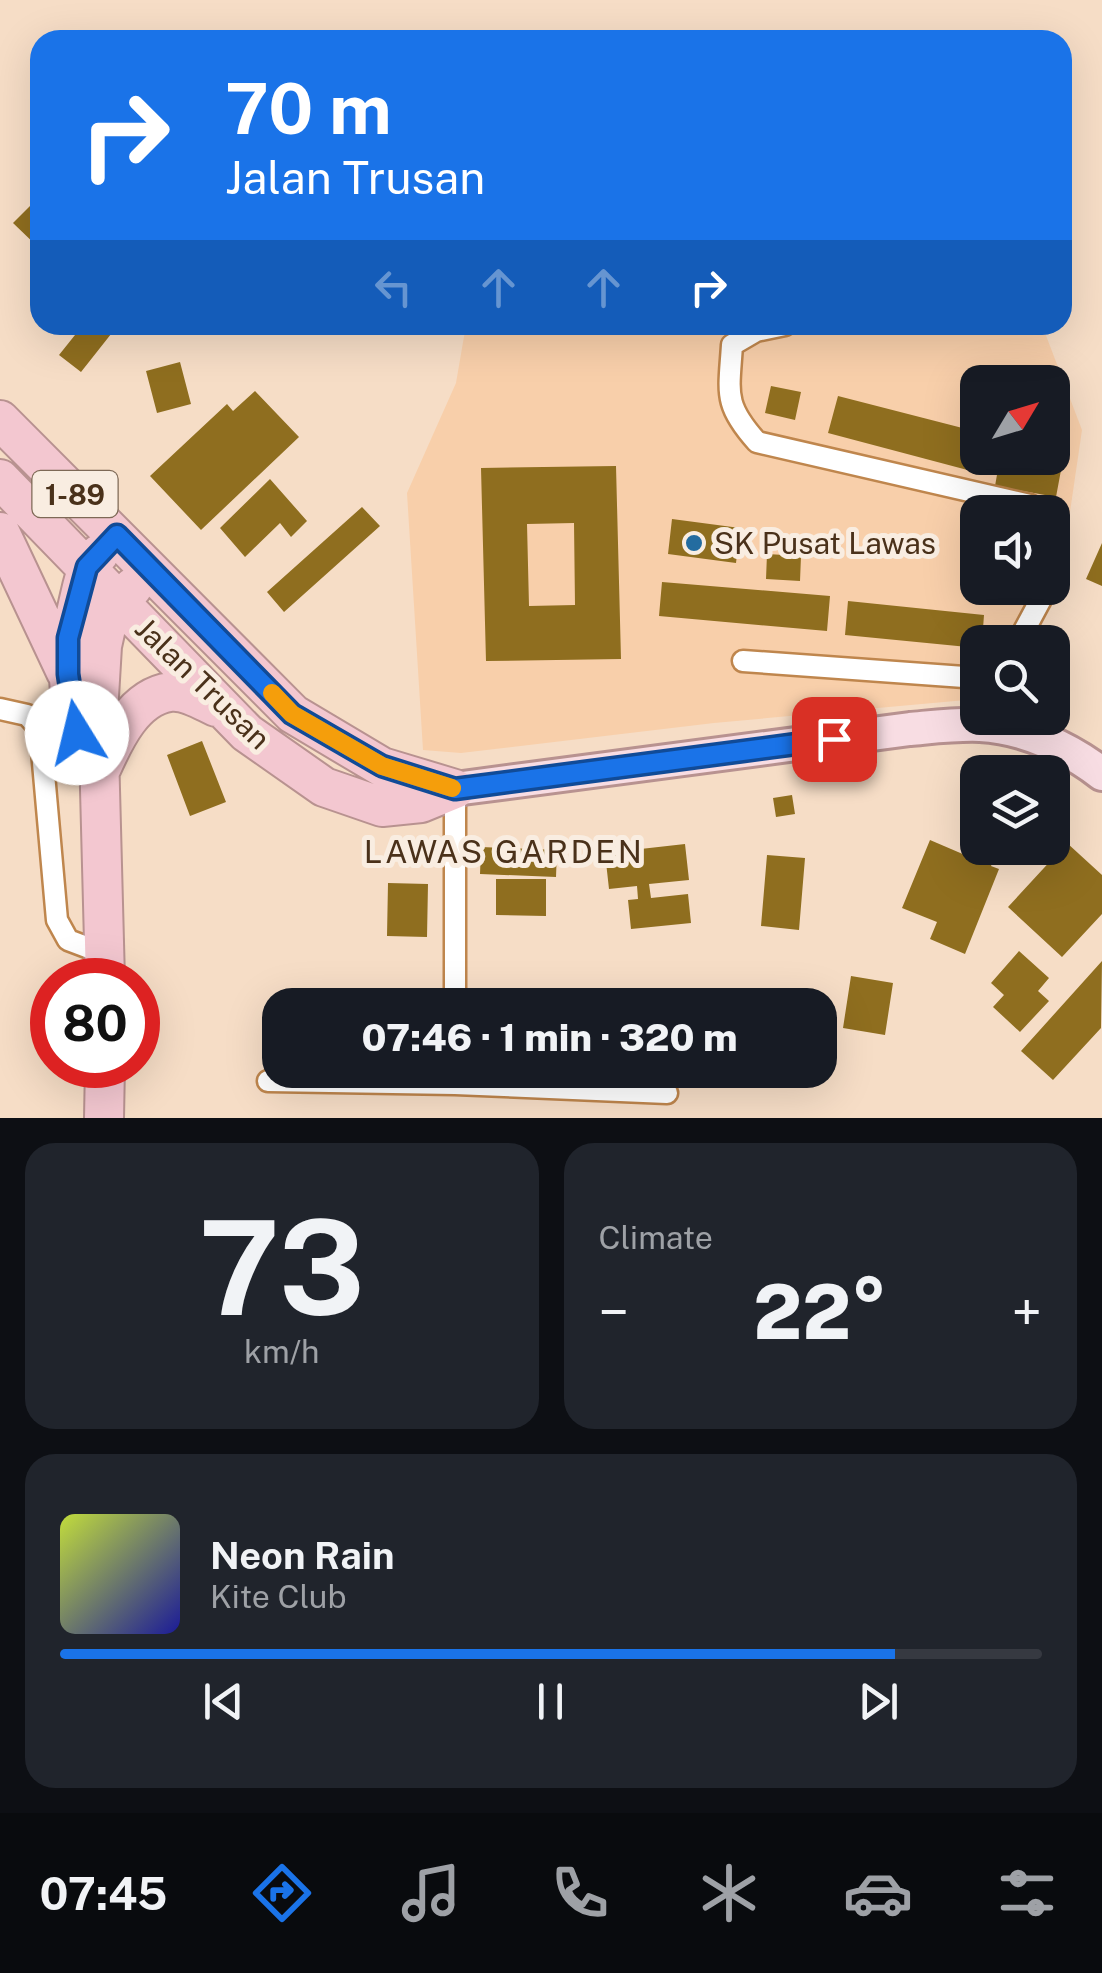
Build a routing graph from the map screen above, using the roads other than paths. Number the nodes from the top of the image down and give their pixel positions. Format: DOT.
graph roads {
  1 [pos="749,335"];
  2 [pos="0,420"];
  3 [pos="0,480"];
  4 [pos="987,495"];
  5 [pos="0,532"];
  6 [pos="117,535"];
  7 [pos="87,567"];
  8 [pos="149,570"];
  9 [pos="120,602"];
  10 [pos="743,661"];
  11 [pos="68,674"];
  12 [pos="960,677"];
  13 [pos="0,709"];
  14 [pos="228,713"];
  15 [pos="960,723"];
  16 [pos="1029,735"];
  17 [pos="1102,774"];
  18 [pos="100,786"];
  19 [pos="455,789"];
  20 [pos="93,958"];
  21 [pos="105,958"];
  22 [pos="455,988"];
  23 [pos="105,1088"];
  24 [pos="601,1088"];
  25 [pos="667,1093"];
  26 [pos="104,1118"];
  1 -- 4 [label="street"];
  2 -- 6 [label="highway, Jalan Trusan / 1-89"];
  3 -- 7 [label="highway, Jalan Trusan / 1-89"];
  5 -- 11 [label="highway"];
  6 -- 7 [label="highway, Jalan Trusan / 1-89"];
  6 -- 8 [label="highway, Jalan Trusan / 1-89"];
  7 -- 9 [label="highway, Jalan Trusan / 1-89"];
  7 -- 11 [label="highway, Jalan Trusan / 1-89"];
  8 -- 9 [label="highway, Jalan Trusan / 1-89"];
  8 -- 19 [label="highway, Jalan Trusan / 1-89"];
  9 -- 14 [label="highway, Jalan Trusan"];
  9 -- 18 [label="highway, Jalan Trusan / 1-89"];
  10 -- 12 [label="street"];
  11 -- 18 [label="highway, Jalan Trusan / 1-89"];
  13 -- 20 [label="street"];
  14 -- 18 [label="highway"];
  14 -- 19 [label="highway, Jalan Trusan"];
  15 -- 19 [label="main road, Jalan Trusan"];
  16 -- 17 [label="main road, Jalan Trusan"];
  18 -- 21 [label="highway, Jalan Trusan / 1-89"];
  19 -- 22 [label="street"];
  23 -- 26 [label="highway"];
  24 -- 25 [label="street"];
}
